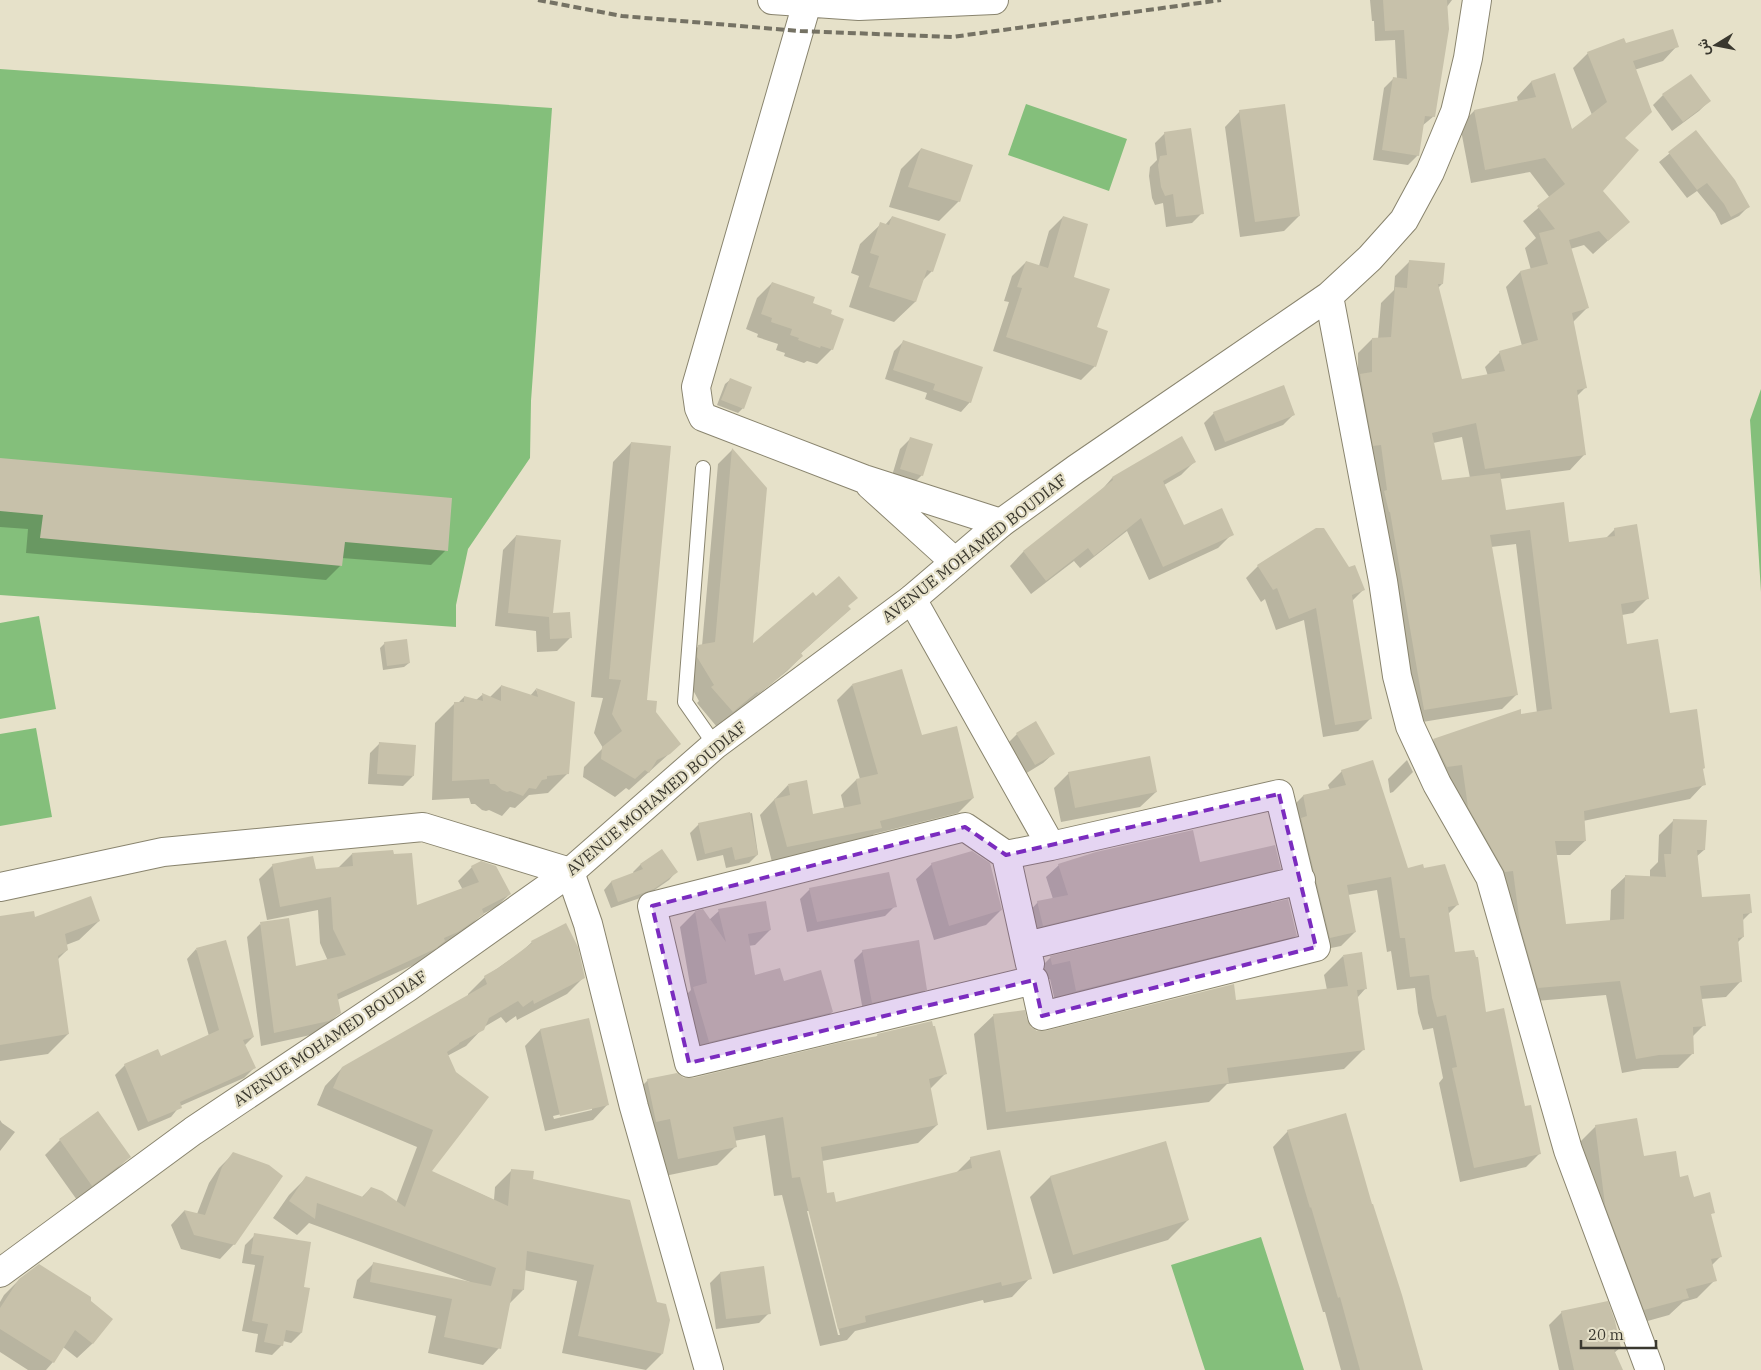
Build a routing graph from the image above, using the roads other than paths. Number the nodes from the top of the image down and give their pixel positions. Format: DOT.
graph roads {
  1 [pos="772,0"];
  2 [pos="994,0"];
  3 [pos="1477,0"];
  4 [pos="807,3"];
  5 [pos="1329,296"];
  6 [pos="703,468"];
  7 [pos="864,478"];
  8 [pos="1001,523"];
  9 [pos="955,562"];
  10 [pos="912,599"];
  11 [pos="715,745"];
  12 [pos="1052,846"];
  13 [pos="1006,855"];
  14 [pos="570,872"];
  15 [pos="1301,880"];
  16 [pos="0,886"];
  17 [pos="1026,946"];
  18 [pos="1034,980"];
  19 [pos="0,1273"];
  20 [pos="709,1370"];
  21 [pos="1650,1370"];
  1 -- 4 [label="street"];
  2 -- 4 [label="street"];
  3 -- 5 [label="street, AVENUE MOHAMED BOUDIAF"];
  4 -- 7 [label="street"];
  5 -- 8 [label="street, AVENUE MOHAMED BOUDIAF"];
  5 -- 21 [label="street"];
  6 -- 11 [label="lane"];
  7 -- 8 [label="street"];
  7 -- 9 [label="street"];
  8 -- 9 [label="street, AVENUE MOHAMED BOUDIAF"];
  9 -- 10 [label="street, AVENUE MOHAMED BOUDIAF"];
  10 -- 11 [label="street, AVENUE MOHAMED BOUDIAF"];
  10 -- 12 [label="street"];
  11 -- 14 [label="street, AVENUE MOHAMED BOUDIAF"];
  12 -- 13 [label="street"];
  12 -- 15 [label="street"];
  13 -- 17 [label="street"];
  13 -- 18 [label="street"];
  14 -- 16 [label="street"];
  14 -- 19 [label="street, AVENUE MOHAMED BOUDIAF"];
  14 -- 20 [label="street"];
  15 -- 17 [label="street"];
  15 -- 18 [label="street"];
  17 -- 18 [label="street"];
}
